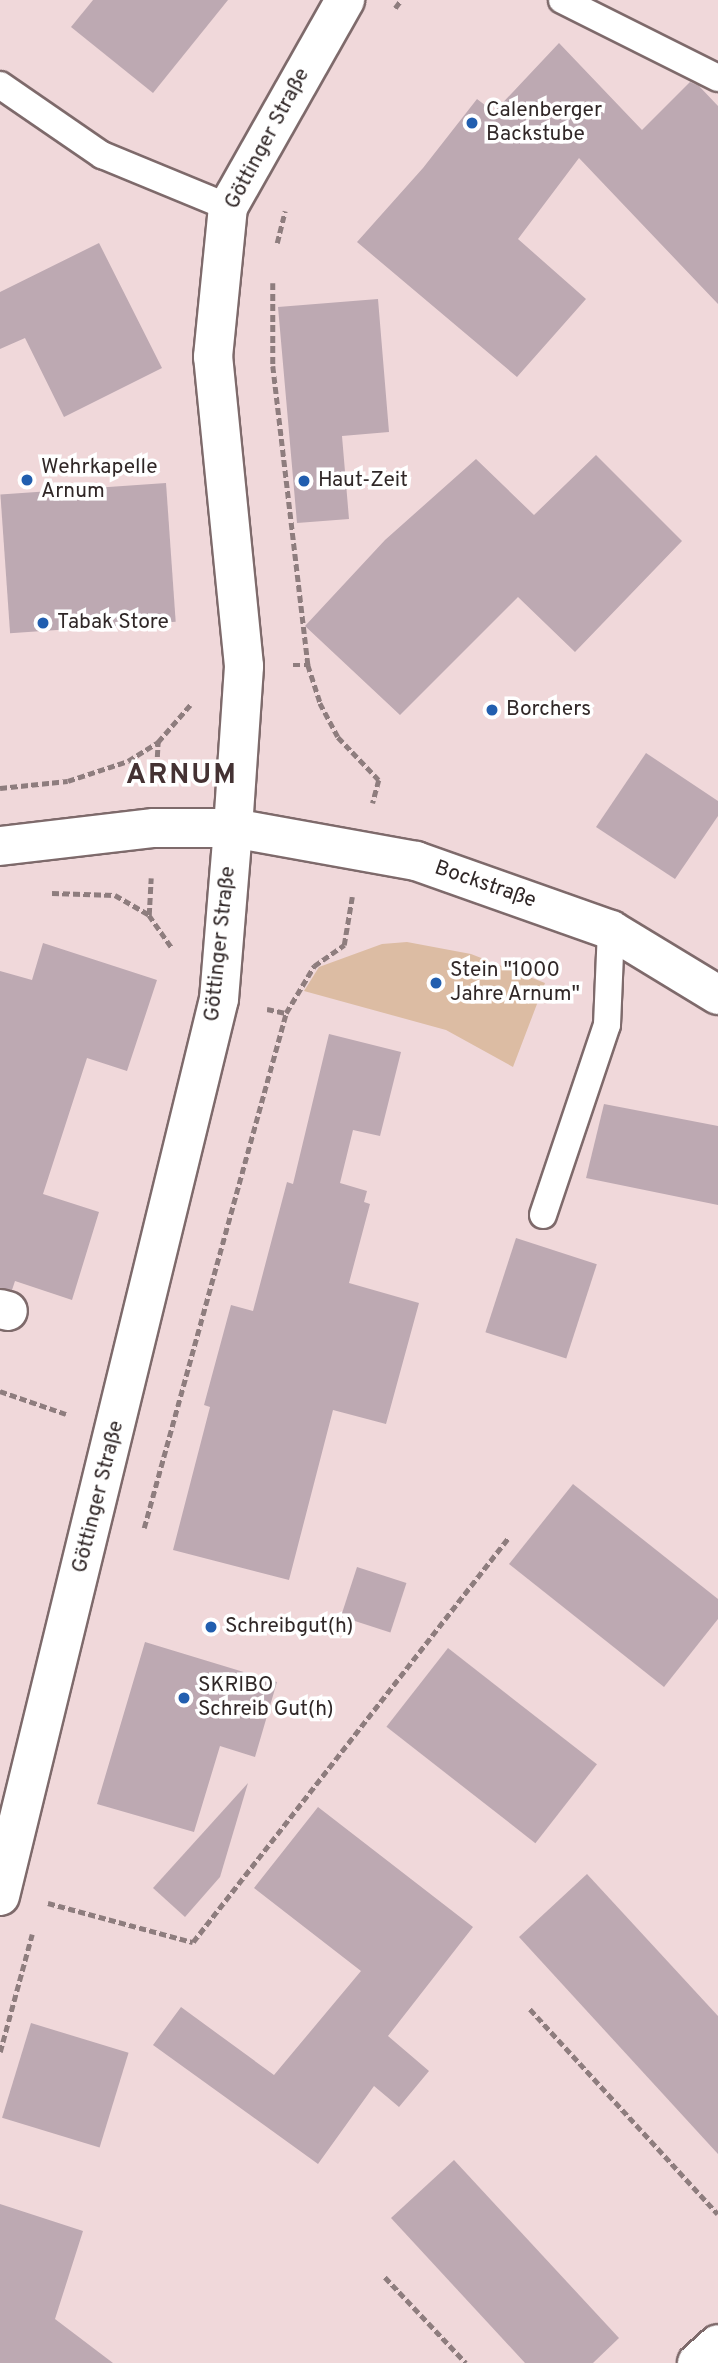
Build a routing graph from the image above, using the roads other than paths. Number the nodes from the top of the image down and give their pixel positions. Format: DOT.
graph roads {
  1 [pos="345,0"];
  2 [pos="562,0"];
  3 [pos="718,78"];
  4 [pos="0,85"];
  5 [pos="228,207"];
  6 [pos="233,828"];
  7 [pos="0,846"];
  8 [pos="611,930"];
  9 [pos="718,995"];
  10 [pos="542,1215"];
  11 [pos="5,1856"];
  12 [pos="0,1896"];
  13 [pos="718,2344"];
  14 [pos="697,2363"];
  1 -- 5 [label="street, Göttinger Straße"];
  2 -- 3 [label="lane"];
  4 -- 5 [label="lane"];
  5 -- 6 [label="street, Göttinger Straße"];
  6 -- 7 [label="street, Bockstraße"];
  6 -- 8 [label="street, Bockstraße"];
  6 -- 11 [label="street, Göttinger Straße"];
  8 -- 9 [label="street, Bockstraße"];
  8 -- 10 [label="lane"];
  11 -- 12 [label="street, Göttinger Straße"];
  13 -- 14 [label="street"];
}
